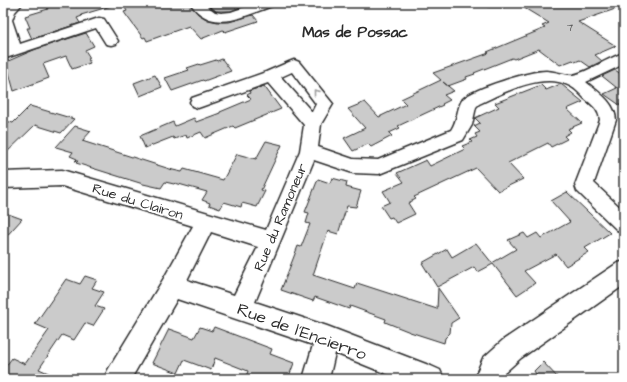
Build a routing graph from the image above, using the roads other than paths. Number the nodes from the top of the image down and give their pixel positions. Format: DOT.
graph roads {
  1 [pos="17,3"];
  2 [pos="196,3"];
  3 [pos="268,3"];
  4 [pos="492,3"];
  5 [pos="500,3"];
  6 [pos="111,41"];
  7 [pos="9,52"];
  8 [pos="624,58"];
  9 [pos="271,76"];
  10 [pos="574,81"];
  11 [pos="198,102"];
  12 [pos="313,124"];
  13 [pos="309,151"];
  14 [pos="3,180"];
  15 [pos="206,221"];
  16 [pos="624,224"];
  17 [pos="271,241"];
  18 [pos="624,272"];
  19 [pos="172,286"];
  20 [pos="240,309"];
  21 [pos="327,338"];
  22 [pos="117,379"];
  23 [pos="316,379"];
  24 [pos="431,379"];
  25 [pos="487,379"];
  1 -- 7 [label="street"];
  2 -- 3 [label="street"];
  4 -- 5 [label="street"];
  6 -- 7 [label="street"];
  8 -- 10 [label="street"];
  9 -- 11 [label="street, Rue du Ramoneur"];
  9 -- 12 [label="street"];
  12 -- 9 [label="street, Rue du Ramoneur, one-way"];
  10 -- 13 [label="street"];
  10 -- 16 [label="street"];
  12 -- 13 [label="street, Rue du Ramoneur"];
  13 -- 17 [label="street, Rue du Ramoneur"];
  14 -- 15 [label="street, Rue du Clairon"];
  15 -- 17 [label="street, Rue du Clairon"];
  15 -- 19 [label="street"];
  17 -- 20 [label="street, Rue du Ramoneur"];
  18 -- 25 [label="street"];
  19 -- 20 [label="street, Rue de l'Encierro"];
  19 -- 22 [label="street"];
  20 -- 21 [label="street, Rue de l'Encierro"];
  21 -- 23 [label="street"];
  21 -- 24 [label="street, Rue de l'Encierro"];
}
